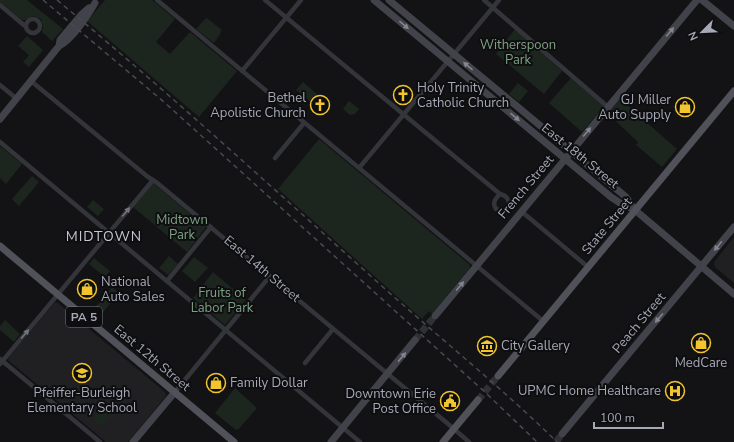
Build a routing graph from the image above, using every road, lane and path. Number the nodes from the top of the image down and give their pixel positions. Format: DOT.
graph roads {
  1 [pos="156,0"];
  2 [pos="265,0"];
  3 [pos="301,0"];
  4 [pos="374,0"];
  5 [pos="389,0"];
  6 [pos="484,0"];
  7 [pos="499,0"];
  8 [pos="697,0"];
  9 [pos="702,0"];
  10 [pos="96,2"];
  11 [pos="0,5"];
  12 [pos="493,7"];
  13 [pos="287,18"];
  14 [pos="25,26"];
  15 [pos="734,26"];
  16 [pos="454,54"];
  17 [pos="448,61"];
  18 [pos="242,71"];
  19 [pos="31,81"];
  20 [pos="0,85"];
  21 [pos="734,91"];
  22 [pos="17,99"];
  23 [pos="608,108"];
  24 [pos="404,114"];
  25 [pos="0,119"];
  26 [pos="304,123"];
  27 [pos="0,142"];
  28 [pos="571,151"];
  29 [pos="275,158"];
  30 [pos="565,159"];
  31 [pos="359,168"];
  32 [pos="153,180"];
  33 [pos="500,194"];
  34 [pos="635,210"];
  35 [pos="521,211"];
  36 [pos="211,227"];
  37 [pos="734,227"];
  38 [pos="109,233"];
  39 [pos="0,246"];
  40 [pos="476,266"];
  41 [pos="702,266"];
  42 [pos="588,267"];
  43 [pos="270,276"];
  44 [pos="167,281"];
  45 [pos="58,294"];
  46 [pos="734,294"];
  47 [pos="435,316"];
  48 [pos="543,321"];
  49 [pos="334,329"];
  50 [pos="226,330"];
  51 [pos="415,340"];
  52 [pos="1,361"];
  53 [pos="305,363"];
  54 [pos="388,373"];
  55 [pos="498,376"];
  56 [pos="174,392"];
  57 [pos="478,400"];
  58 [pos="342,428"];
  59 [pos="454,429"];
  60 [pos="562,434"];
  61 [pos="100,442"];
  62 [pos="133,442"];
  63 [pos="234,442"];
  64 [pos="331,442"];
  65 [pos="360,442"];
  66 [pos="443,442"];
  67 [pos="469,442"];
  1 -- 18 [label="street"];
  2 -- 13 [label="street"];
  3 -- 13 [label="street"];
  4 -- 17 [label="main road, East 18th Street, one-way"];
  5 -- 16 [label="main road, East 18th Street"];
  6 -- 12 [label="street"];
  7 -- 12 [label="street"];
  23 -- 8 [label="main road, French Street, one-way"];
  9 -- 15 [label="main road"];
  10 -- 19 [label="main road"];
  11 -- 14 [label="street"];
  12 -- 16 [label="street"];
  12 -- 23 [label="street"];
  13 -- 18 [label="street"];
  13 -- 24 [label="street"];
  16 -- 17 [label="street"];
  28 -- 16 [label="main road, East 18th Street, one-way"];
  17 -- 24 [label="street"];
  17 -- 30 [label="main road, East 18th Street, one-way"];
  18 -- 26 [label="street"];
  19 -- 22 [label="main road"];
  19 -- 32 [label="street, East 14th Street"];
  20 -- 22 [label="street"];
  21 -- 34 [label="main road, State Street"];
  22 -- 25 [label="main road"];
  28 -- 23 [label="main road, French Street, one-way"];
  24 -- 31 [label="street"];
  24 -- 33 [label="street"];
  26 -- 29 [label="street"];
  26 -- 31 [label="street"];
  27 -- 38 [label="street"];
  28 -- 30 [label="main road, French Street"];
  28 -- 34 [label="main road, East 18th Street"];
  30 -- 34 [label="main road, East 18th Street"];
  30 -- 35 [label="main road, French Street"];
  31 -- 40 [label="street"];
  32 -- 36 [label="street, East 14th Street"];
  38 -- 32 [label="street, one-way"];
  34 -- 41 [label="main road"];
  34 -- 42 [label="main road, State Street"];
  35 -- 40 [label="main road, French Street"];
  35 -- 42 [label="street"];
  36 -- 43 [label="street, East 14th Street"];
  36 -- 44 [label="street"];
  37 -- 41 [label="main road, Peach Street, one-way"];
  38 -- 44 [label="street"];
  38 -- 45 [label="street"];
  39 -- 45 [label="main road, East 12th Street / PA 5"];
  47 -- 40 [label="main road, French Street, one-way"];
  40 -- 48 [label="street"];
  41 -- 46 [label="main road"];
  41 -- 60 [label="main road, Peach Street, one-way"];
  42 -- 48 [label="main road, State Street"];
  43 -- 49 [label="street, East 14th Street"];
  43 -- 50 [label="street"];
  44 -- 50 [label="street"];
  52 -- 45 [label="street, one-way"];
  45 -- 56 [label="main road, East 12th Street / PA 5"];
  48 -- 55 [label="main road, State Street"];
  49 -- 53 [label="street"];
  49 -- 54 [label="street, East 14th Street"];
  50 -- 56 [label="street"];
  50 -- 58 [label="street"];
  54 -- 51 [label="main road, one-way"];
  52 -- 61 [label="street"];
  54 -- 58 [label="main road"];
  54 -- 59 [label="street, East 14th Street"];
  56 -- 62 [label="main road"];
  56 -- 63 [label="main road, East 12th Street / PA 5"];
  57 -- 59 [label="main road"];
  58 -- 64 [label="main road"];
  58 -- 65 [label="street"];
  59 -- 66 [label="main road"];
  59 -- 67 [label="street, East 14th Street"];
}
